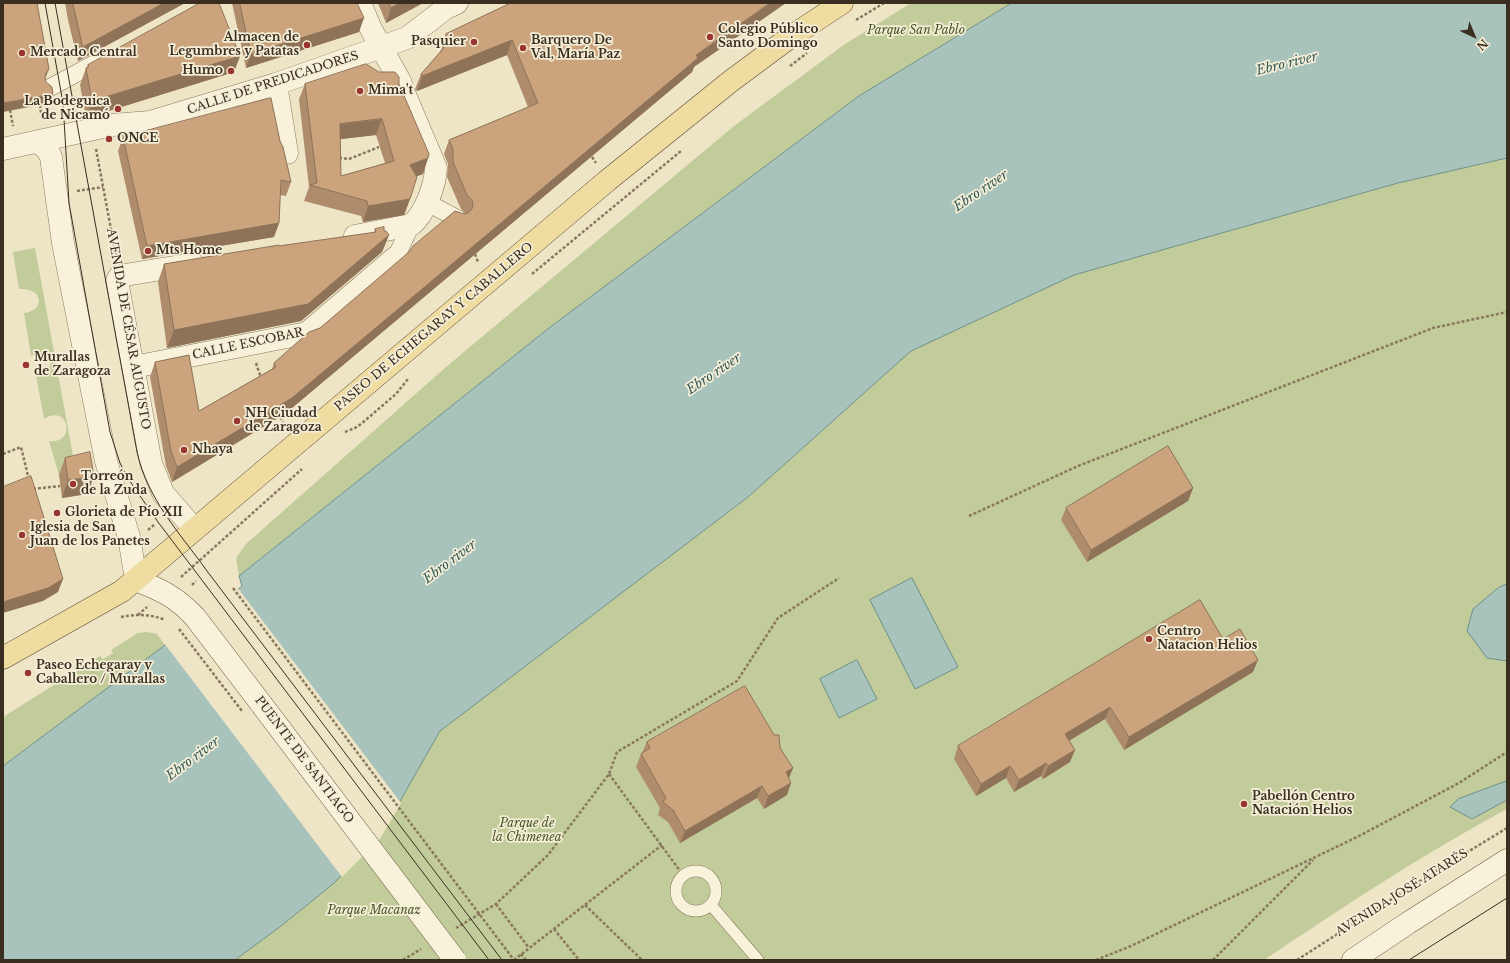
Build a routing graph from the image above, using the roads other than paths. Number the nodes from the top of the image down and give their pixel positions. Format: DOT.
graph roads {
  1 [pos="360,3"];
  2 [pos="457,3"];
  3 [pos="842,3"];
  4 [pos="123,48"];
  5 [pos="380,48"];
  6 [pos="276,84"];
  7 [pos="50,87"];
  8 [pos="37,142"];
  9 [pos="3,149"];
  10 [pos="287,153"];
  11 [pos="426,202"];
  12 [pos="458,219"];
  13 [pos="411,226"];
  14 [pos="333,240"];
  15 [pos="396,257"];
  16 [pos="210,261"];
  17 [pos="134,367"];
  18 [pos="194,529"];
  19 [pos="136,580"];
  20 [pos="3,658"];
  21 [pos="1507,860"];
  22 [pos="710,905"];
  23 [pos="455,960"];
  24 [pos="758,960"];
  25 [pos="1353,960"];
  1 -- 5 [label="street"];
  2 -- 5 [label="street, CALLE DE PREDICADORES"];
  3 -- 18 [label="main road, PASEO DE ECHEGARAY Y CABALLERO"];
  4 -- 7 [label="street"];
  5 -- 6 [label="street, CALLE DE PREDICADORES"];
  5 -- 11 [label="street"];
  6 -- 8 [label="street, CALLE DE PREDICADORES"];
  6 -- 10 [label="street"];
  8 -- 9 [label="street, CALLE DE PREDICADORES"];
  8 -- 19 [label="street"];
  11 -- 12 [label="street"];
  11 -- 13 [label="street"];
  13 -- 14 [label="street"];
  13 -- 15 [label="street, CALLE ESCOBAR"];
  15 -- 17 [label="street, CALLE ESCOBAR"];
  16 -- 17 [label="street, AVENIDA DE CÉSAR AUGUSTO"];
  17 -- 18 [label="street, AVENIDA DE CÉSAR AUGUSTO"];
  18 -- 19 [label="main road, PASEO DE ECHEGARAY Y CABALLERO"];
  19 -- 20 [label="main road, PASEO DE ECHEGARAY Y CABALLERO"];
  19 -- 23 [label="street, PUENTE DE SANTIAGO, bridge"];
  21 -- 25 [label="street"];
  22 -- 22 [label="lane"];
  22 -- 24 [label="lane"];
}
